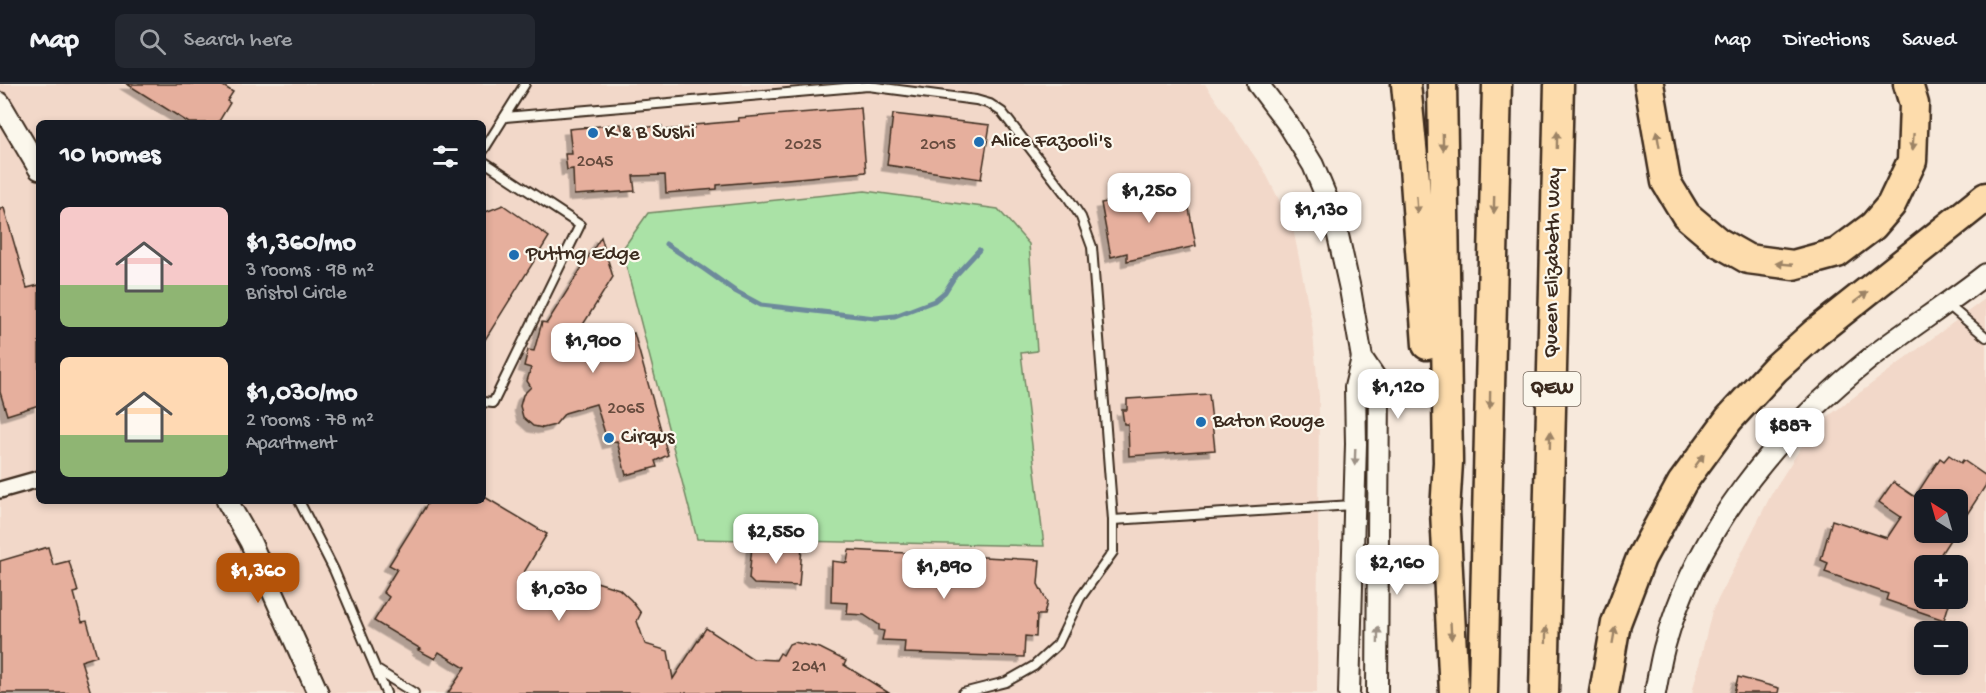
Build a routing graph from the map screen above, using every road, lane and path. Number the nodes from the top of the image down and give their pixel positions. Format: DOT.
graph roads {
  1 [pos="525,84"];
  2 [pos="1258,84"];
  3 [pos="1406,84"];
  4 [pos="1442,84"];
  5 [pos="1497,84"];
  6 [pos="1558,84"];
  7 [pos="1648,84"];
  8 [pos="1908,84"];
  9 [pos="0,103"];
  10 [pos="505,117"];
  11 [pos="486,146"];
  12 [pos="36,163"];
  13 [pos="486,163"];
  14 [pos="1986,197"];
  15 [pos="1986,274"];
  16 [pos="1947,304"];
  17 [pos="1986,337"];
  18 [pos="1362,358"];
  19 [pos="486,402"];
  20 [pos="36,480"];
  21 [pos="0,490"];
  22 [pos="229,504"];
  23 [pos="301,504"];
  24 [pos="1353,505"];
  25 [pos="1445,511"];
  26 [pos="1113,520"];
  27 [pos="377,669"];
  28 [pos="318,693"];
  29 [pos="387,693"];
  30 [pos="414,693"];
  31 [pos="963,693"];
  32 [pos="1349,693"];
  33 [pos="1377,693"];
  34 [pos="1454,693"];
  35 [pos="1483,693"];
  36 [pos="1544,693"];
  37 [pos="1604,693"];
  38 [pos="1655,693"];
  1 -- 10 [label="lane"];
  2 -- 18 [label="street"];
  3 -- 25 [label="highway, one-way"];
  4 -- 25 [label="highway, one-way"];
  5 -- 35 [label="highway, one-way"];
  36 -- 6 [label="highway, Queen Elizabeth Way / QEW, one-way"];
  8 -- 7 [label="highway, one-way"];
  9 -- 12 [label="street"];
  10 -- 11 [label="lane"];
  10 -- 26 [label="lane"];
  13 -- 19 [label="lane"];
  37 -- 14 [label="highway, one-way"];
  15 -- 16 [label="street"];
  16 -- 17 [label="lane"];
  16 -- 38 [label="street"];
  18 -- 24 [label="street, one-way"];
  33 -- 18 [label="street, one-way"];
  20 -- 21 [label="street"];
  22 -- 28 [label="street"];
  23 -- 27 [label="lane"];
  24 -- 26 [label="lane"];
  24 -- 32 [label="street"];
  25 -- 34 [label="highway, one-way"];
  26 -- 31 [label="lane"];
  27 -- 29 [label="lane"];
  27 -- 30 [label="lane"];
}
